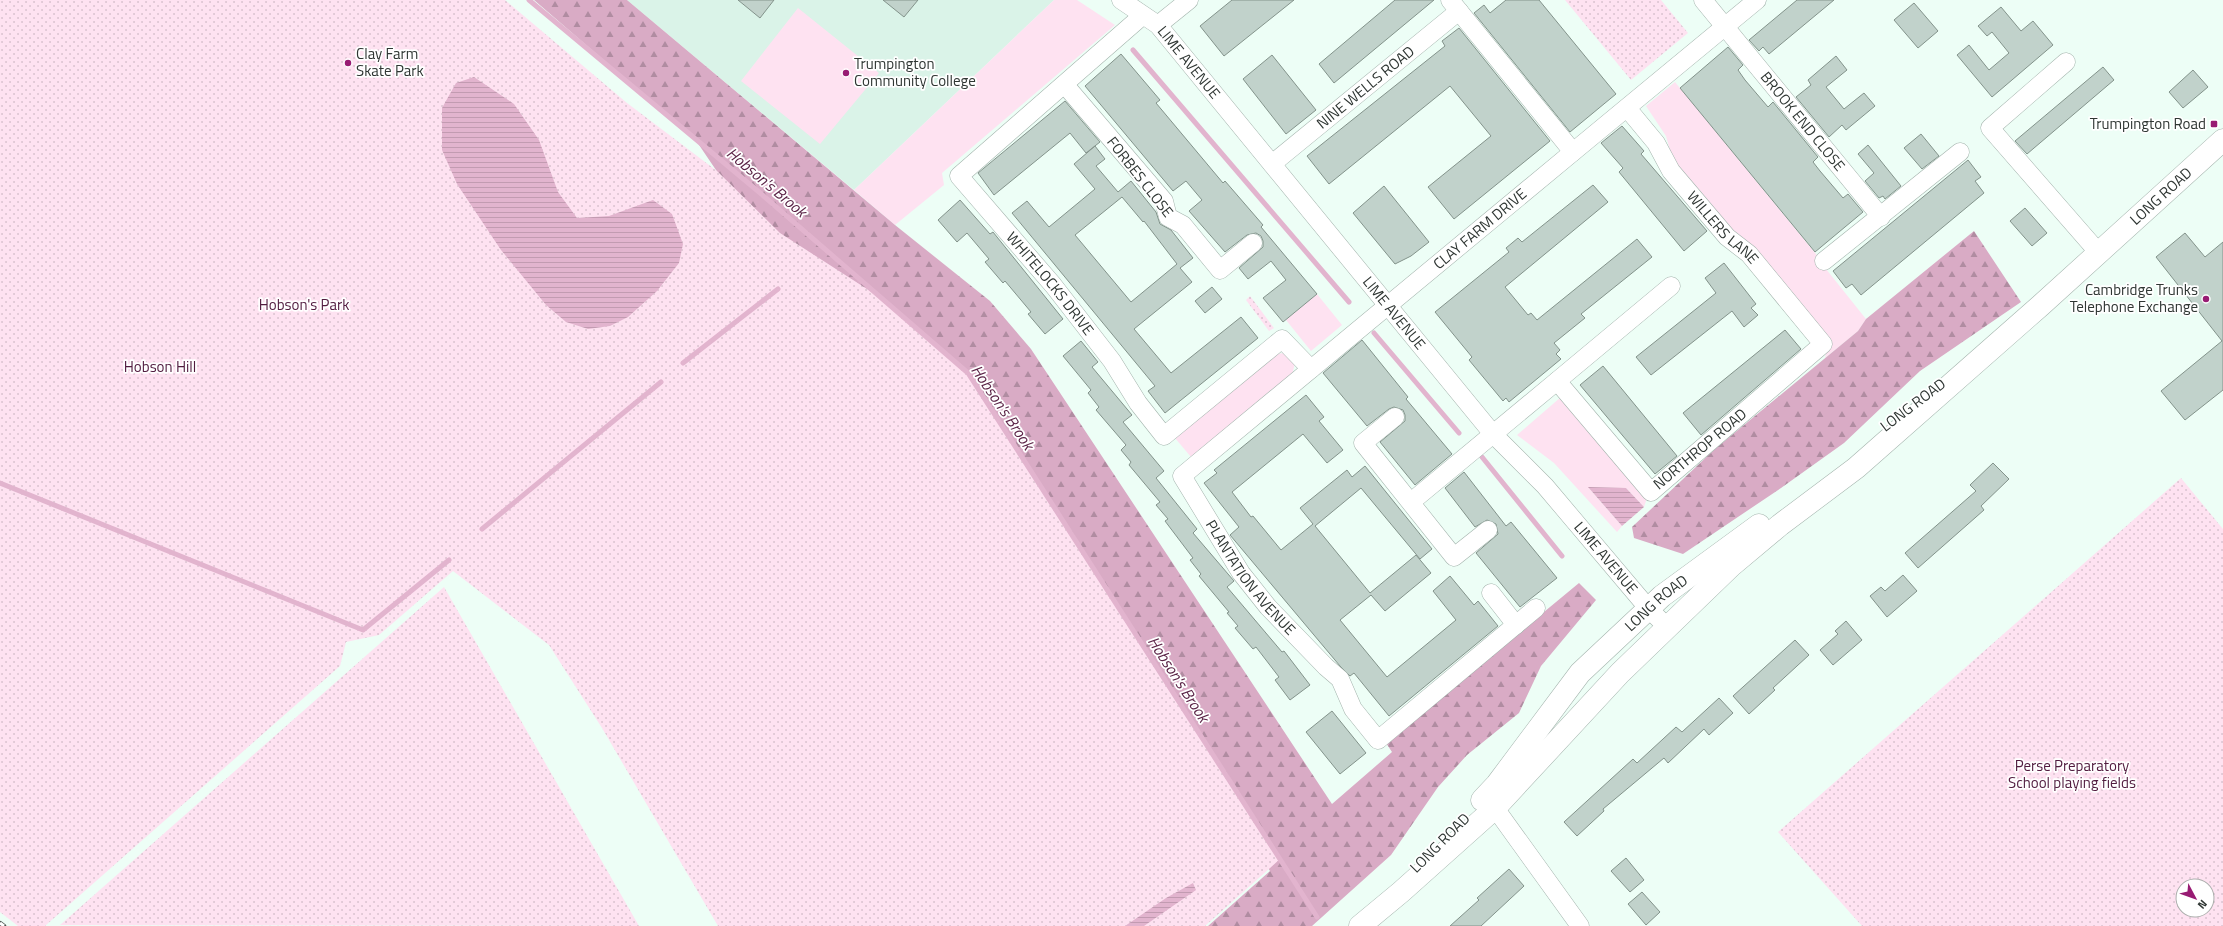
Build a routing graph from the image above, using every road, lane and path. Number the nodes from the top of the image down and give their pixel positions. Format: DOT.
graph roads {
  1 [pos="1121,0"];
  2 [pos="1189,0"];
  3 [pos="1703,0"];
  4 [pos="1757,0"];
  5 [pos="1455,5"];
  6 [pos="1142,16"];
  7 [pos="1158,25"];
  8 [pos="1725,26"];
  9 [pos="2066,62"];
  10 [pos="1065,85"];
  11 [pos="1627,108"];
  12 [pos="2223,140"];
  13 [pos="1573,152"];
  14 [pos="1960,152"];
  15 [pos="1272,164"];
  16 [pos="1882,217"];
  17 [pos="1253,243"];
  18 [pos="2098,252"];
  19 [pos="1824,261"];
  20 [pos="1671,286"];
  21 [pos="1388,306"];
  22 [pos="2006,336"];
  23 [pos="1822,344"];
  24 [pos="1311,369"];
  25 [pos="1557,380"];
  26 [pos="1395,417"];
  27 [pos="1493,434"];
  28 [pos="1410,502"];
  29 [pos="1488,530"];
  30 [pos="1491,593"];
  31 [pos="1536,608"];
  32 [pos="1648,608"];
  33 [pos="1516,625"];
  34 [pos="1667,627"];
  35 [pos="1495,808"];
  36 [pos="1359,926"];
  37 [pos="1580,926"];
  1 -- 6 [label="street, LIME AVENUE"];
  2 -- 7 [label="street"];
  3 -- 8 [label="street, BROOK END CLOSE"];
  4 -- 8 [label="street, CLAY FARM DRIVE"];
  5 -- 13 [label="street"];
  5 -- 15 [label="street, NINE WELLS ROAD"];
  6 -- 7 [label="street, LIME AVENUE"];
  6 -- 10 [label="street, WHITELOCKS DRIVE"];
  7 -- 15 [label="street, LIME AVENUE"];
  8 -- 11 [label="street, CLAY FARM DRIVE"];
  8 -- 16 [label="street, BROOK END CLOSE"];
  9 -- 18 [label="street"];
  10 -- 17 [label="street, FORBES CLOSE"];
  10 -- 24 [label="street, WHITELOCKS DRIVE"];
  11 -- 13 [label="street, CLAY FARM DRIVE"];
  11 -- 23 [label="street, WILLERS LANE"];
  12 -- 18 [label="main road, LONG ROAD"];
  13 -- 21 [label="street, CLAY FARM DRIVE"];
  14 -- 16 [label="street"];
  15 -- 21 [label="street, LIME AVENUE"];
  16 -- 19 [label="street"];
  18 -- 22 [label="main road, LONG ROAD"];
  20 -- 25 [label="street"];
  21 -- 24 [label="street, PLANTATION AVENUE"];
  21 -- 27 [label="street, LIME AVENUE"];
  22 -- 32 [label="main road, LONG ROAD"];
  22 -- 34 [label="main road, LONG ROAD"];
  23 -- 25 [label="street, NORTHROP ROAD"];
  24 -- 33 [label="street, PLANTATION AVENUE"];
  25 -- 27 [label="street"];
  26 -- 28 [label="street"];
  27 -- 28 [label="street"];
  27 -- 32 [label="street, LIME AVENUE"];
  28 -- 29 [label="street"];
  30 -- 33 [label="street"];
  31 -- 33 [label="street, PLANTATION AVENUE"];
  32 -- 34 [label="street, LIME AVENUE"];
  32 -- 36 [label="main road, LONG ROAD"];
  34 -- 35 [label="main road, LONG ROAD"];
  35 -- 36 [label="main road, LONG ROAD"];
  35 -- 37 [label="street"];
}
